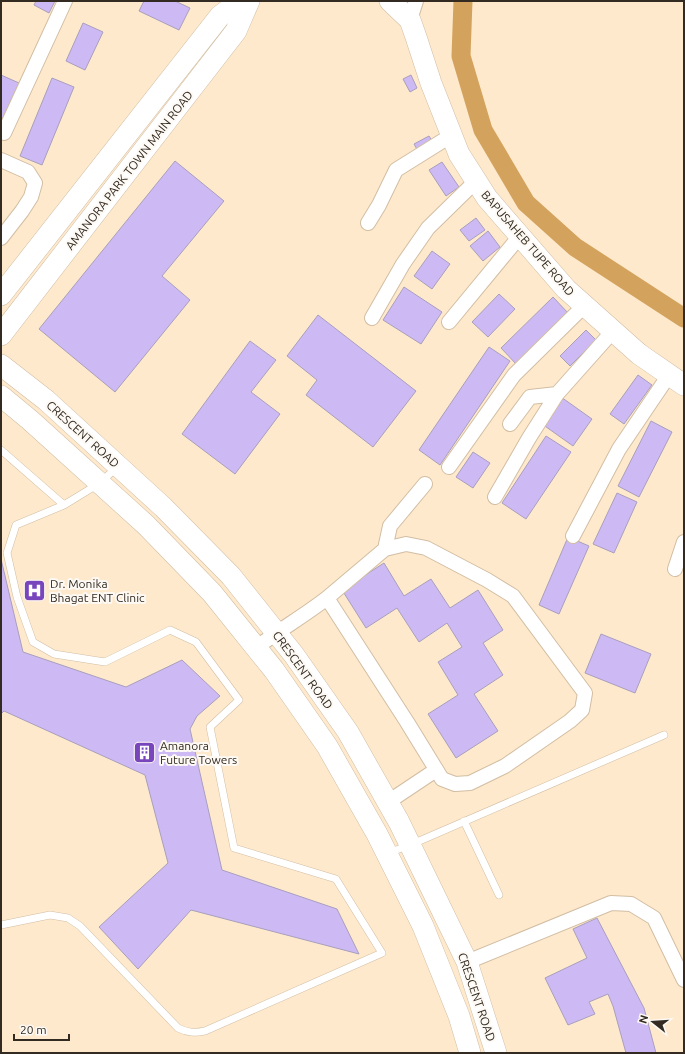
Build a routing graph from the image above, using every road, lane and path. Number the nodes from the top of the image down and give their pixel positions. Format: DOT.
graph roads {
  1 [pos="65,1"];
  2 [pos="240,1"];
  3 [pos="249,1"];
  4 [pos="390,1"];
  5 [pos="413,10"];
  6 [pos="135,125"];
  7 [pos="4,133"];
  8 [pos="452,135"];
  9 [pos="153,139"];
  10 [pos="1,160"];
  11 [pos="476,181"];
  12 [pos="368,223"];
  13 [pos="520,236"];
  14 [pos="1,238"];
  15 [pos="1,295"];
  16 [pos="584,306"];
  17 [pos="372,318"];
  18 [pos="449,322"];
  19 [pos="613,331"];
  20 [pos="1,335"];
  21 [pos="1,365"];
  22 [pos="677,380"];
  23 [pos="557,394"];
  24 [pos="4,401"];
  25 [pos="510,424"];
  26 [pos="1,450"];
  27 [pos="118,466"];
  28 [pos="449,468"];
  29 [pos="100,483"];
  30 [pos="425,484"];
  31 [pos="495,497"];
  32 [pos="64,505"];
  33 [pos="573,536"];
  34 [pos="684,542"];
  35 [pos="385,549"];
  36 [pos="675,569"];
  37 [pos="327,598"];
  38 [pos="276,633"];
  39 [pos="256,648"];
  40 [pos="664,735"];
  41 [pos="436,770"];
  42 [pos="388,802"];
  43 [pos="464,821"];
  44 [pos="410,844"];
  45 [pos="387,854"];
  46 [pos="499,895"];
  47 [pos="1,925"];
  48 [pos="467,962"];
  49 [pos="684,980"];
  50 [pos="470,1053"];
  51 [pos="496,1053"];
  1 -- 7 [label="street"];
  2 -- 6 [label="main road, AMANORA PARK TOWN MAIN ROAD"];
  3 -- 9 [label="main road, AMANORA PARK TOWN MAIN ROAD"];
  4 -- 5 [label="main road, BAPUSAHEB TUPE ROAD"];
  5 -- 8 [label="main road, BAPUSAHEB TUPE ROAD"];
  6 -- 9 [label="main road"];
  6 -- 15 [label="main road, AMANORA PARK TOWN MAIN ROAD"];
  8 -- 11 [label="main road, BAPUSAHEB TUPE ROAD"];
  8 -- 12 [label="street"];
  9 -- 20 [label="main road, AMANORA PARK TOWN MAIN ROAD"];
  10 -- 14 [label="street"];
  11 -- 13 [label="main road, BAPUSAHEB TUPE ROAD"];
  11 -- 17 [label="street"];
  13 -- 16 [label="main road, BAPUSAHEB TUPE ROAD"];
  13 -- 18 [label="street"];
  16 -- 19 [label="main road, BAPUSAHEB TUPE ROAD"];
  16 -- 28 [label="street"];
  19 -- 22 [label="main road, BAPUSAHEB TUPE ROAD"];
  19 -- 23 [label="street"];
  21 -- 27 [label="main road, CRESCENT ROAD"];
  22 -- 33 [label="street"];
  23 -- 25 [label="street"];
  23 -- 31 [label="street"];
  24 -- 29 [label="main road, CRESCENT ROAD"];
  26 -- 32 [label="lane"];
  27 -- 29 [label="lane"];
  27 -- 38 [label="main road, CRESCENT ROAD"];
  29 -- 32 [label="lane"];
  29 -- 39 [label="main road, CRESCENT ROAD"];
  30 -- 35 [label="street"];
  32 -- 47 [label="lane"];
  34 -- 36 [label="street"];
  35 -- 37 [label="street"];
  35 -- 41 [label="street"];
  37 -- 38 [label="street"];
  37 -- 41 [label="street"];
  38 -- 39 [label="street"];
  38 -- 42 [label="main road, CRESCENT ROAD"];
  39 -- 45 [label="main road, CRESCENT ROAD"];
  40 -- 43 [label="lane"];
  41 -- 42 [label="street"];
  42 -- 44 [label="main road, CRESCENT ROAD"];
  43 -- 44 [label="lane"];
  43 -- 46 [label="lane"];
  44 -- 45 [label="lane"];
  44 -- 48 [label="main road, CRESCENT ROAD"];
  45 -- 50 [label="main road, CRESCENT ROAD"];
  48 -- 49 [label="street"];
  48 -- 51 [label="main road, CRESCENT ROAD"];
}
